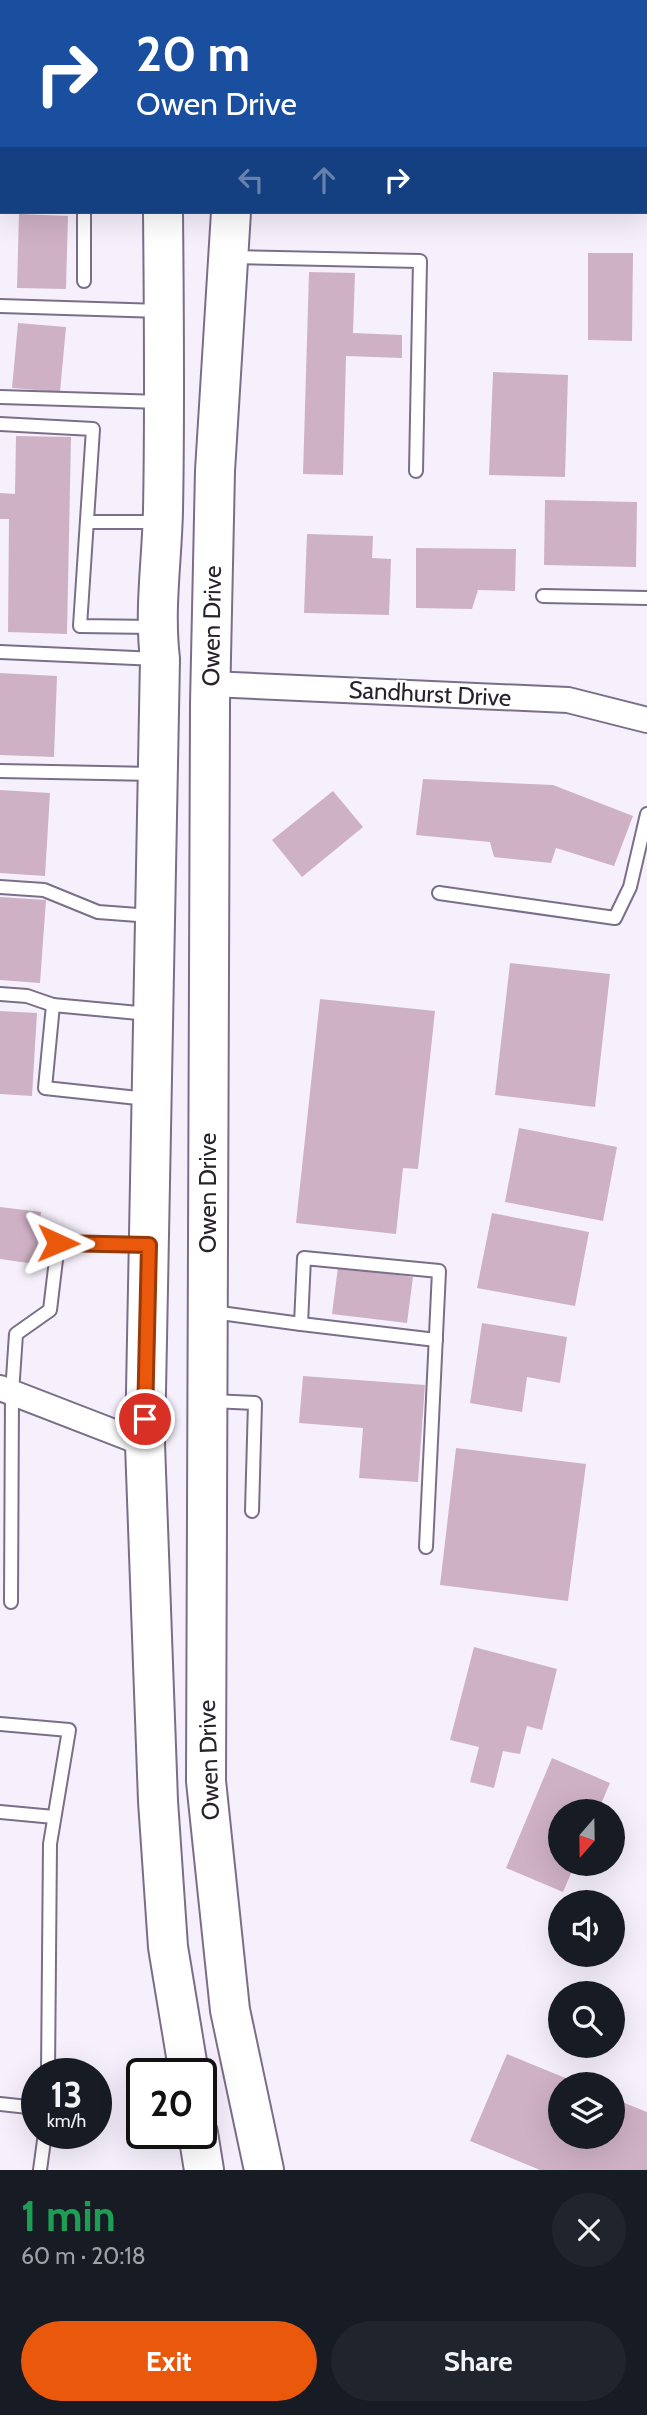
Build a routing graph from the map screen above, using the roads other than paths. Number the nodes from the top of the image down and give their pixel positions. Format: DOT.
graph roads {
  1 [pos="84,214"];
  2 [pos="163,214"];
  3 [pos="231,214"];
  4 [pos="228,257"];
  5 [pos="84,281"];
  6 [pos="0,306"];
  7 [pos="164,311"];
  8 [pos="0,397"];
  9 [pos="165,402"];
  10 [pos="0,424"];
  11 [pos="416,471"];
  12 [pos="89,522"];
  13 [pos="163,522"];
  14 [pos="544,596"];
  15 [pos="647,598"];
  16 [pos="158,643"];
  17 [pos="0,652"];
  18 [pos="211,684"];
  19 [pos="647,720"];
  20 [pos="0,771"];
  21 [pos="158,775"];
  22 [pos="647,814"];
  23 [pos="0,887"];
  24 [pos="439,893"];
  25 [pos="155,916"];
  26 [pos="0,994"];
  27 [pos="53,1005"];
  28 [pos="153,1015"];
  29 [pos="151,1099"];
  30 [pos="149,1245"];
  31 [pos="208,1312"];
  32 [pos="302,1324"];
  33 [pos="436,1340"];
  34 [pos="6,1391"];
  35 [pos="208,1401"];
  36 [pos="145,1444"];
  37 [pos="252,1511"];
  38 [pos="426,1547"];
  39 [pos="11,1602"];
  40 [pos="0,1724"];
  41 [pos="0,1812"];
  42 [pos="54,1816"];
  43 [pos="48,2058"];
  44 [pos="186,2058"];
  45 [pos="0,2104"];
  46 [pos="21,2106"];
  47 [pos="43,2149"];
  48 [pos="201,2149"];
  49 [pos="40,2170"];
  50 [pos="204,2170"];
  51 [pos="264,2170"];
  1 -- 5 [label="lane"];
  2 -- 7 [label="highway"];
  3 -- 4 [label="highway, Owen Drive"];
  4 -- 11 [label="lane"];
  4 -- 18 [label="highway, Owen Drive"];
  6 -- 7 [label="lane"];
  7 -- 9 [label="highway"];
  8 -- 9 [label="lane"];
  9 -- 13 [label="highway"];
  10 -- 12 [label="lane"];
  12 -- 13 [label="lane"];
  12 -- 16 [label="lane"];
  13 -- 16 [label="highway"];
  14 -- 15 [label="lane"];
  16 -- 17 [label="lane"];
  16 -- 21 [label="highway"];
  18 -- 19 [label="street, Sandhurst Drive"];
  18 -- 31 [label="highway, Owen Drive"];
  20 -- 21 [label="lane"];
  21 -- 25 [label="highway"];
  22 -- 24 [label="lane"];
  23 -- 25 [label="lane"];
  25 -- 28 [label="highway"];
  26 -- 27 [label="lane"];
  27 -- 28 [label="lane"];
  27 -- 29 [label="lane"];
  28 -- 29 [label="highway"];
  29 -- 30 [label="highway"];
  30 -- 34 [label="lane"];
  30 -- 36 [label="highway"];
  31 -- 32 [label="lane"];
  31 -- 35 [label="highway, Owen Drive"];
  32 -- 33 [label="lane"];
  32 -- 33 [label="lane"];
  33 -- 38 [label="lane"];
  34 -- 36 [label="street"];
  34 -- 39 [label="lane"];
  35 -- 37 [label="lane"];
  35 -- 51 [label="highway, Owen Drive"];
  36 -- 44 [label="highway"];
  40 -- 42 [label="lane"];
  41 -- 42 [label="lane"];
  42 -- 43 [label="lane"];
  45 -- 46 [label="lane"];
  47 -- 49 [label="lane"];
  48 -- 50 [label="highway"];
}
